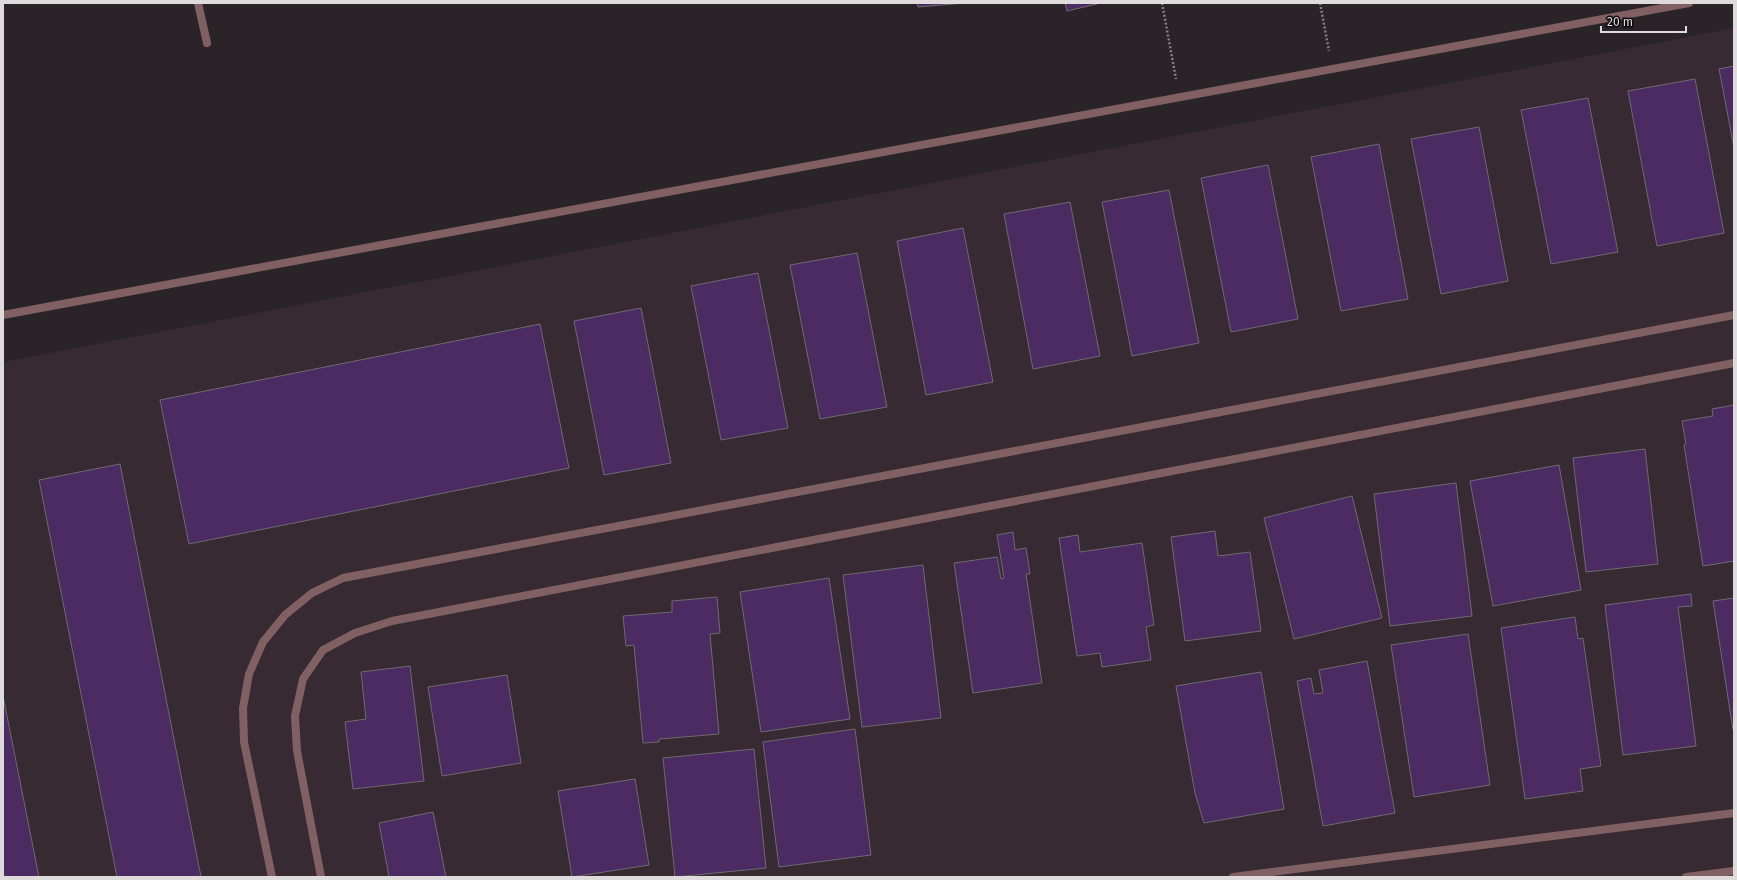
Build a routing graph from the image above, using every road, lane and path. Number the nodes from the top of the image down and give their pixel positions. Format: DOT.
graph roads {
  1 [pos="198,3"];
  2 [pos="1162,3"];
  3 [pos="1320,3"];
  4 [pos="1689,3"];
  5 [pos="207,43"];
  6 [pos="1333,69"];
  7 [pos="1180,97"];
  8 [pos="3,315"];
  9 [pos="1734,315"];
  10 [pos="1734,363"];
  11 [pos="1734,813"];
  12 [pos="1734,871"];
  13 [pos="272,877"];
  14 [pos="321,877"];
  15 [pos="1233,877"];
  16 [pos="1686,877"];
  1 -- 5 [label="street"];
  2 -- 7 [label="path"];
  3 -- 6 [label="path"];
  4 -- 6 [label="street"];
  6 -- 7 [label="street"];
  7 -- 8 [label="street"];
  9 -- 13 [label="street"];
  10 -- 14 [label="street"];
  11 -- 15 [label="street"];
  12 -- 16 [label="street"];
}
